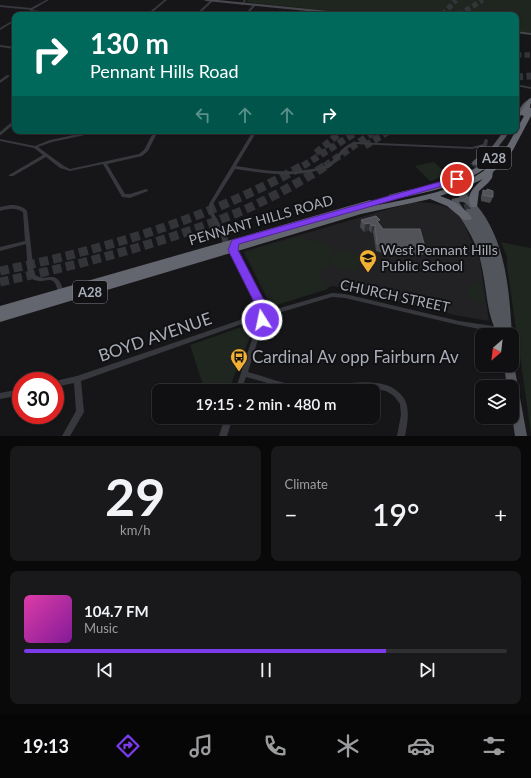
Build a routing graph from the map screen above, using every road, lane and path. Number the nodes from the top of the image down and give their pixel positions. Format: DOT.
graph roads {
  1 [pos="48,0"];
  2 [pos="166,0"];
  3 [pos="206,0"];
  4 [pos="212,1"];
  5 [pos="243,2"];
  6 [pos="255,5"];
  7 [pos="0,6"];
  8 [pos="30,11"];
  9 [pos="46,12"];
  10 [pos="151,12"];
  11 [pos="199,12"];
  12 [pos="248,12"];
  13 [pos="318,12"];
  14 [pos="12,22"];
  15 [pos="0,29"];
  16 [pos="519,32"];
  17 [pos="531,34"];
  18 [pos="0,46"];
  19 [pos="12,48"];
  20 [pos="8,76"];
  21 [pos="0,82"];
  22 [pos="519,86"];
  23 [pos="531,88"];
  24 [pos="531,100"];
  25 [pos="531,110"];
  26 [pos="519,114"];
  27 [pos="519,121"];
  28 [pos="12,124"];
  29 [pos="519,130"];
  30 [pos="0,134"];
  31 [pos="85,134"];
  32 [pos="154,134"];
  33 [pos="253,134"];
  34 [pos="505,134"];
  35 [pos="511,134"];
  36 [pos="517,134"];
  37 [pos="0,140"];
  38 [pos="486,140"];
  39 [pos="35,147"];
  40 [pos="46,155"];
  41 [pos="104,163"];
  42 [pos="476,163"];
  43 [pos="233,167"];
  44 [pos="492,169"];
  45 [pos="11,175"];
  46 [pos="453,189"];
  47 [pos="146,190"];
  48 [pos="428,192"];
  49 [pos="0,209"];
  50 [pos="470,211"];
  51 [pos="28,242"];
  52 [pos="230,245"];
  53 [pos="0,249"];
  54 [pos="61,292"];
  55 [pos="0,310"];
  56 [pos="263,315"];
  57 [pos="0,318"];
  58 [pos="482,328"];
  59 [pos="503,328"];
  60 [pos="510,372"];
  61 [pos="244,374"];
  62 [pos="77,379"];
  63 [pos="64,382"];
  64 [pos="240,384"];
  65 [pos="12,394"];
  66 [pos="0,396"];
  67 [pos="227,424"];
  68 [pos="66,436"];
  69 [pos="223,436"];
  70 [pos="401,436"];
  71 [pos="521,436"];
  1 -- 8 [label="street"];
  2 -- 10 [label="street"];
  3 -- 4 [label="main road"];
  4 -- 5 [label="main road"];
  4 -- 11 [label="street"];
  5 -- 6 [label="main road"];
  6 -- 12 [label="street"];
  6 -- 13 [label="main road"];
  7 -- 8 [label="street"];
  8 -- 9 [label="street"];
  14 -- 15 [label="street"];
  16 -- 17 [label="main road"];
  18 -- 19 [label="street"];
  20 -- 21 [label="street"];
  22 -- 23 [label="street"];
  24 -- 26 [label="main road"];
  24 -- 27 [label="highway"];
  25 -- 29 [label="highway, A28"];
  28 -- 30 [label="street"];
  31 -- 39 [label="street"];
  32 -- 41 [label="street"];
  33 -- 43 [label="street"];
  34 -- 42 [label="main road"];
  35 -- 48 [label="highway, PENNANT HILLS ROAD / A28"];
  36 -- 44 [label="highway, A28"];
  37 -- 39 [label="street"];
  38 -- 43 [label="street"];
  39 -- 40 [label="street"];
  40 -- 41 [label="street"];
  40 -- 45 [label="street"];
  41 -- 47 [label="street"];
  43 -- 52 [label="street"];
  44 -- 46 [label="highway, A28"];
  44 -- 50 [label="highway"];
  46 -- 48 [label="highway"];
  46 -- 50 [label="main road"];
  48 -- 50 [label="highway"];
  48 -- 52 [label="highway, PENNANT HILLS ROAD / A28"];
  49 -- 51 [label="street"];
  50 -- 59 [label="main road"];
  51 -- 53 [label="street"];
  51 -- 54 [label="street"];
  52 -- 54 [label="highway, PENNANT HILLS ROAD / A28"];
  52 -- 56 [label="street"];
  52 -- 57 [label="highway, PENNANT HILLS ROAD / A28"];
  54 -- 55 [label="highway, PENNANT HILLS ROAD / A28"];
  56 -- 58 [label="street, CHURCH STREET"];
  56 -- 61 [label="street"];
  56 -- 62 [label="street, BOYD AVENUE"];
  60 -- 71 [label="main road"];
  61 -- 64 [label="street"];
  61 -- 70 [label="street"];
  62 -- 63 [label="street, BOYD AVENUE"];
  62 -- 68 [label="street"];
  65 -- 66 [label="street"];
  67 -- 69 [label="street"];
}
